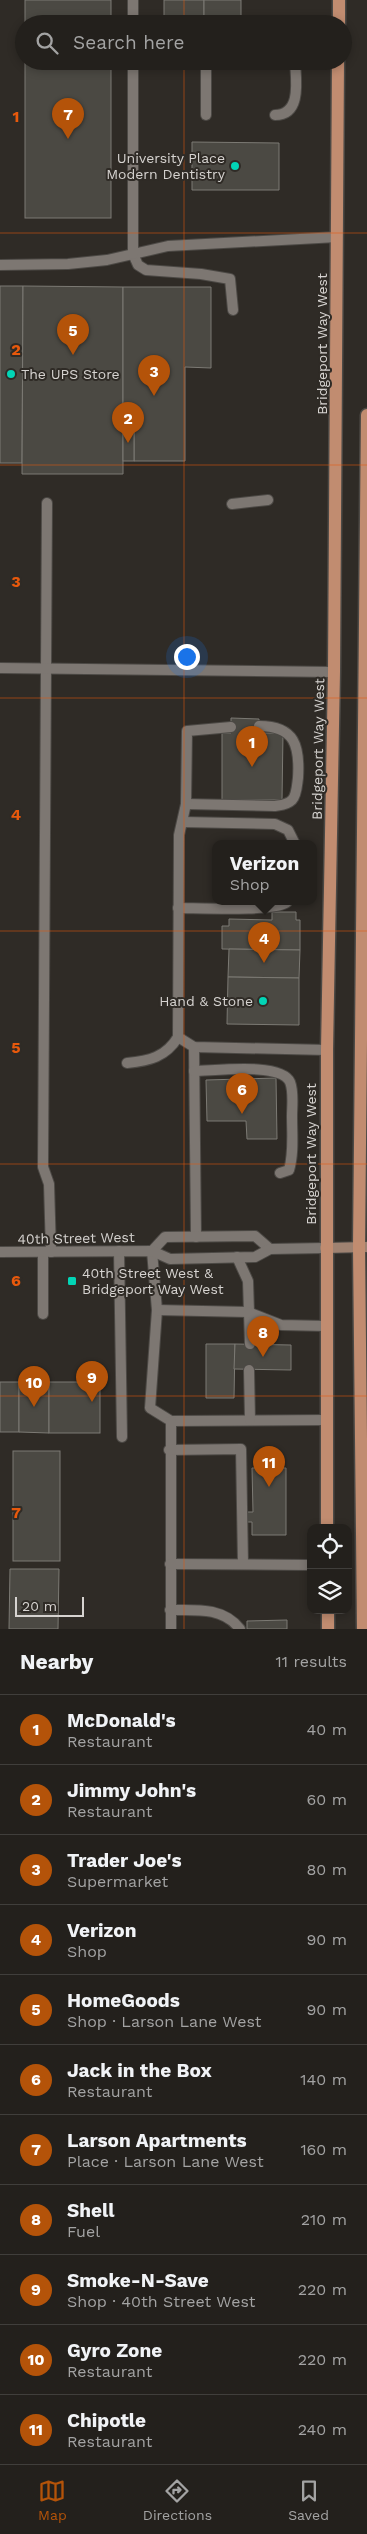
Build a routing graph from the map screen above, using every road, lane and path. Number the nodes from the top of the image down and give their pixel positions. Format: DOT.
graph roads {
  1 [pos="133,0"];
  2 [pos="339,0"];
  3 [pos="133,15"];
  4 [pos="339,15"];
  5 [pos="133,70"];
  6 [pos="206,70"];
  7 [pos="295,70"];
  8 [pos="338,70"];
  9 [pos="206,115"];
  10 [pos="275,115"];
  11 [pos="337,237"];
  12 [pos="133,254"];
  13 [pos="0,265"];
  14 [pos="233,310"];
  15 [pos="367,416"];
  16 [pos="268,500"];
  17 [pos="47,503"];
  18 [pos="232,504"];
  19 [pos="0,668"];
  20 [pos="47,668"];
  21 [pos="334,672"];
  22 [pos="231,726"];
  23 [pos="259,726"];
  24 [pos="365,802"];
  25 [pos="186,804"];
  26 [pos="183,822"];
  27 [pos="293,840"];
  28 [pos="283,905"];
  29 [pos="178,908"];
  30 [pos="364,987"];
  31 [pos="178,1037"];
  32 [pos="194,1047"];
  33 [pos="327,1050"];
  34 [pos="127,1063"];
  35 [pos="194,1071"];
  36 [pos="280,1173"];
  37 [pos="196,1237"];
  38 [pos="325,1248"];
  39 [pos="363,1248"];
  40 [pos="270,1249"];
  41 [pos="119,1251"];
  42 [pos="152,1251"];
  43 [pos="0,1252"];
  44 [pos="47,1252"];
  45 [pos="237,1257"];
  46 [pos="158,1310"];
  47 [pos="248,1312"];
  48 [pos="43,1314"];
  49 [pos="326,1326"];
  50 [pos="250,1344"];
  51 [pos="249,1370"];
  52 [pos="364,1417"];
  53 [pos="250,1420"];
  54 [pos="326,1420"];
  55 [pos="171,1421"];
  56 [pos="122,1437"];
  57 [pos="169,1450"];
  58 [pos="327,1524"];
  59 [pos="365,1541"];
  60 [pos="170,1564"];
  61 [pos="243,1564"];
  62 [pos="307,1564"];
  63 [pos="365,1597"];
  64 [pos="170,1610"];
  65 [pos="328,1614"];
  66 [pos="171,1629"];
  67 [pos="240,1629"];
  68 [pos="328,1629"];
  69 [pos="363,1629"];
  1 -- 3 [label="street"];
  2 -- 4 [label="main road"];
  5 -- 12 [label="street"];
  6 -- 9 [label="street"];
  7 -- 10 [label="street"];
  8 -- 11 [label="main road, Bridgeport Way West"];
  11 -- 12 [label="street"];
  11 -- 21 [label="main road, Bridgeport Way West"];
  12 -- 13 [label="street"];
  12 -- 14 [label="street"];
  15 -- 24 [label="main road"];
  16 -- 18 [label="street"];
  17 -- 20 [label="street"];
  19 -- 20 [label="street"];
  20 -- 21 [label="street"];
  20 -- 44 [label="street"];
  21 -- 33 [label="main road, Bridgeport Way West"];
  22 -- 25 [label="street"];
  23 -- 25 [label="street"];
  24 -- 30 [label="main road"];
  25 -- 26 [label="street"];
  26 -- 27 [label="street"];
  26 -- 29 [label="street"];
  28 -- 29 [label="street"];
  29 -- 31 [label="street"];
  30 -- 39 [label="main road"];
  31 -- 32 [label="street"];
  31 -- 34 [label="street"];
  32 -- 33 [label="street"];
  32 -- 35 [label="street"];
  33 -- 38 [label="main road, Bridgeport Way West"];
  35 -- 36 [label="street"];
  35 -- 37 [label="street"];
  37 -- 40 [label="street, 40th Street West"];
  37 -- 42 [label="street, 40th Street West"];
  38 -- 39 [label="main road, 40th Street West"];
  38 -- 40 [label="street, 40th Street West"];
  38 -- 49 [label="main road, Bridgeport Way West"];
  39 -- 52 [label="main road"];
  40 -- 45 [label="street, 40th Street West"];
  41 -- 42 [label="street, 40th Street West"];
  41 -- 44 [label="street, 40th Street West"];
  41 -- 56 [label="street"];
  42 -- 45 [label="street, 40th Street West"];
  42 -- 46 [label="street"];
  43 -- 44 [label="street, 40th Street West"];
  44 -- 48 [label="street"];
  45 -- 47 [label="street"];
  46 -- 47 [label="street"];
  46 -- 55 [label="street"];
  47 -- 49 [label="street"];
  47 -- 50 [label="street"];
  49 -- 54 [label="main road, Bridgeport Way West"];
  51 -- 53 [label="street"];
  52 -- 59 [label="main road"];
  53 -- 54 [label="street"];
  53 -- 55 [label="street"];
  54 -- 58 [label="main road, Bridgeport Way West"];
  55 -- 57 [label="street"];
  57 -- 60 [label="street"];
  57 -- 61 [label="street"];
  59 -- 63 [label="main road"];
  60 -- 61 [label="street"];
  60 -- 64 [label="street"];
  61 -- 62 [label="street"];
  63 -- 69 [label="main road"];
  64 -- 66 [label="street"];
  64 -- 67 [label="street"];
  65 -- 68 [label="main road"];
}
